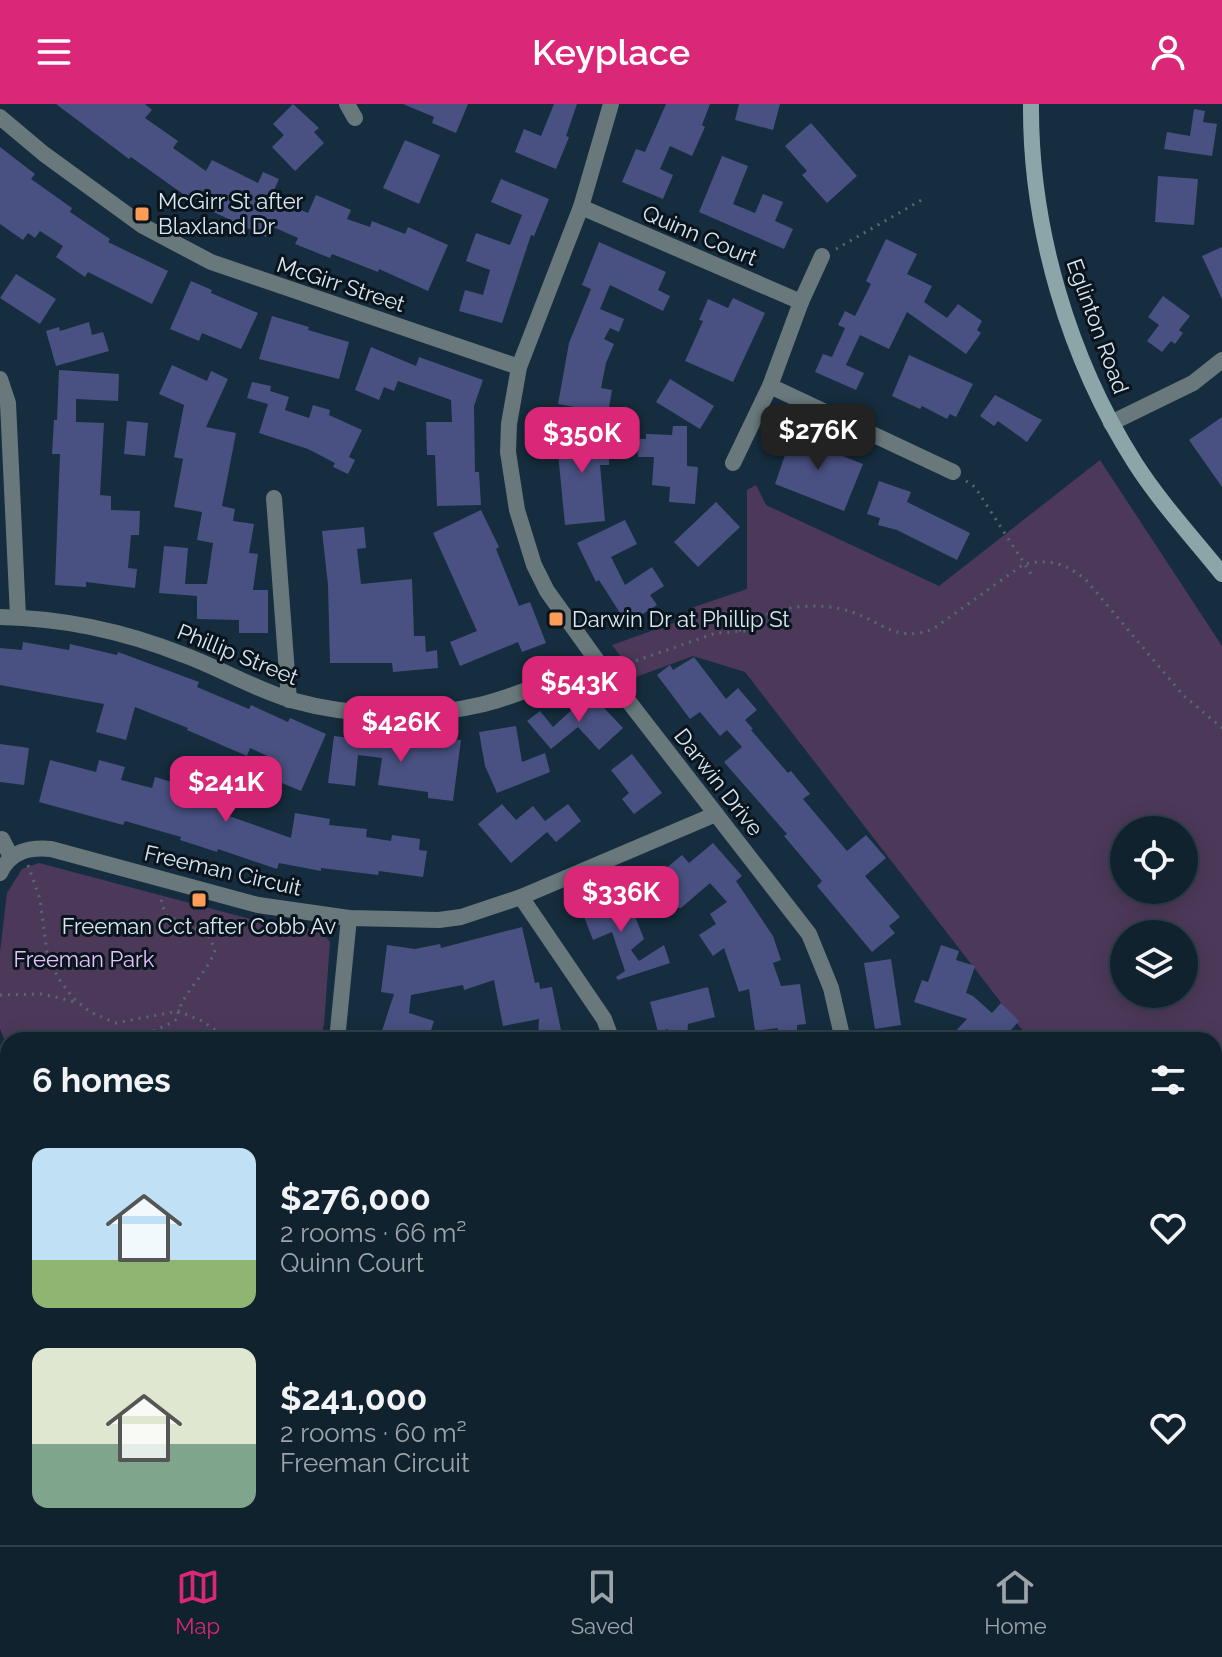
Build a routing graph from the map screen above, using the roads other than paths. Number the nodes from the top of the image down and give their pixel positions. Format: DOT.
graph roads {
  1 [pos="10,104"];
  2 [pos="611,104"];
  3 [pos="1031,104"];
  4 [pos="0,115"];
  5 [pos="581,207"];
  6 [pos="822,256"];
  7 [pos="801,302"];
  8 [pos="1222,360"];
  9 [pos="519,367"];
  10 [pos="0,379"];
  11 [pos="770,386"];
  12 [pos="1111,423"];
  13 [pos="733,463"];
  14 [pos="953,472"];
  15 [pos="274,498"];
  16 [pos="1222,574"];
  17 [pos="0,617"];
  18 [pos="18,617"];
  19 [pos="603,668"];
  20 [pos="289,700"];
  21 [pos="716,814"];
  22 [pos="2,839"];
  23 [pos="17,854"];
  24 [pos="0,873"];
  25 [pos="521,897"];
  26 [pos="349,918"];
  27 [pos="338,1032"];
  28 [pos="609,1032"];
  29 [pos="841,1032"];
  1 -- 4 [label="street"];
  2 -- 5 [label="street, Darwin Drive"];
  3 -- 12 [label="main road, Eglinton Road"];
  4 -- 9 [label="street, McGirr Street"];
  5 -- 7 [label="street, Quinn Court"];
  5 -- 9 [label="street, Darwin Drive"];
  6 -- 7 [label="street"];
  7 -- 11 [label="street"];
  8 -- 12 [label="street"];
  9 -- 19 [label="street, Darwin Drive"];
  10 -- 18 [label="street"];
  11 -- 13 [label="street"];
  11 -- 14 [label="street"];
  12 -- 16 [label="main road, Eglinton Road"];
  15 -- 20 [label="street"];
  17 -- 18 [label="street, Phillip Street"];
  18 -- 20 [label="street, Phillip Street"];
  19 -- 20 [label="street, Phillip Street"];
  19 -- 21 [label="street, Darwin Drive"];
  21 -- 25 [label="street, Freeman Circuit"];
  21 -- 29 [label="street, Darwin Drive"];
  22 -- 23 [label="street"];
  23 -- 24 [label="street"];
  23 -- 26 [label="street, Freeman Circuit"];
  25 -- 26 [label="street, Freeman Circuit"];
  25 -- 28 [label="street"];
  26 -- 27 [label="street"];
}
